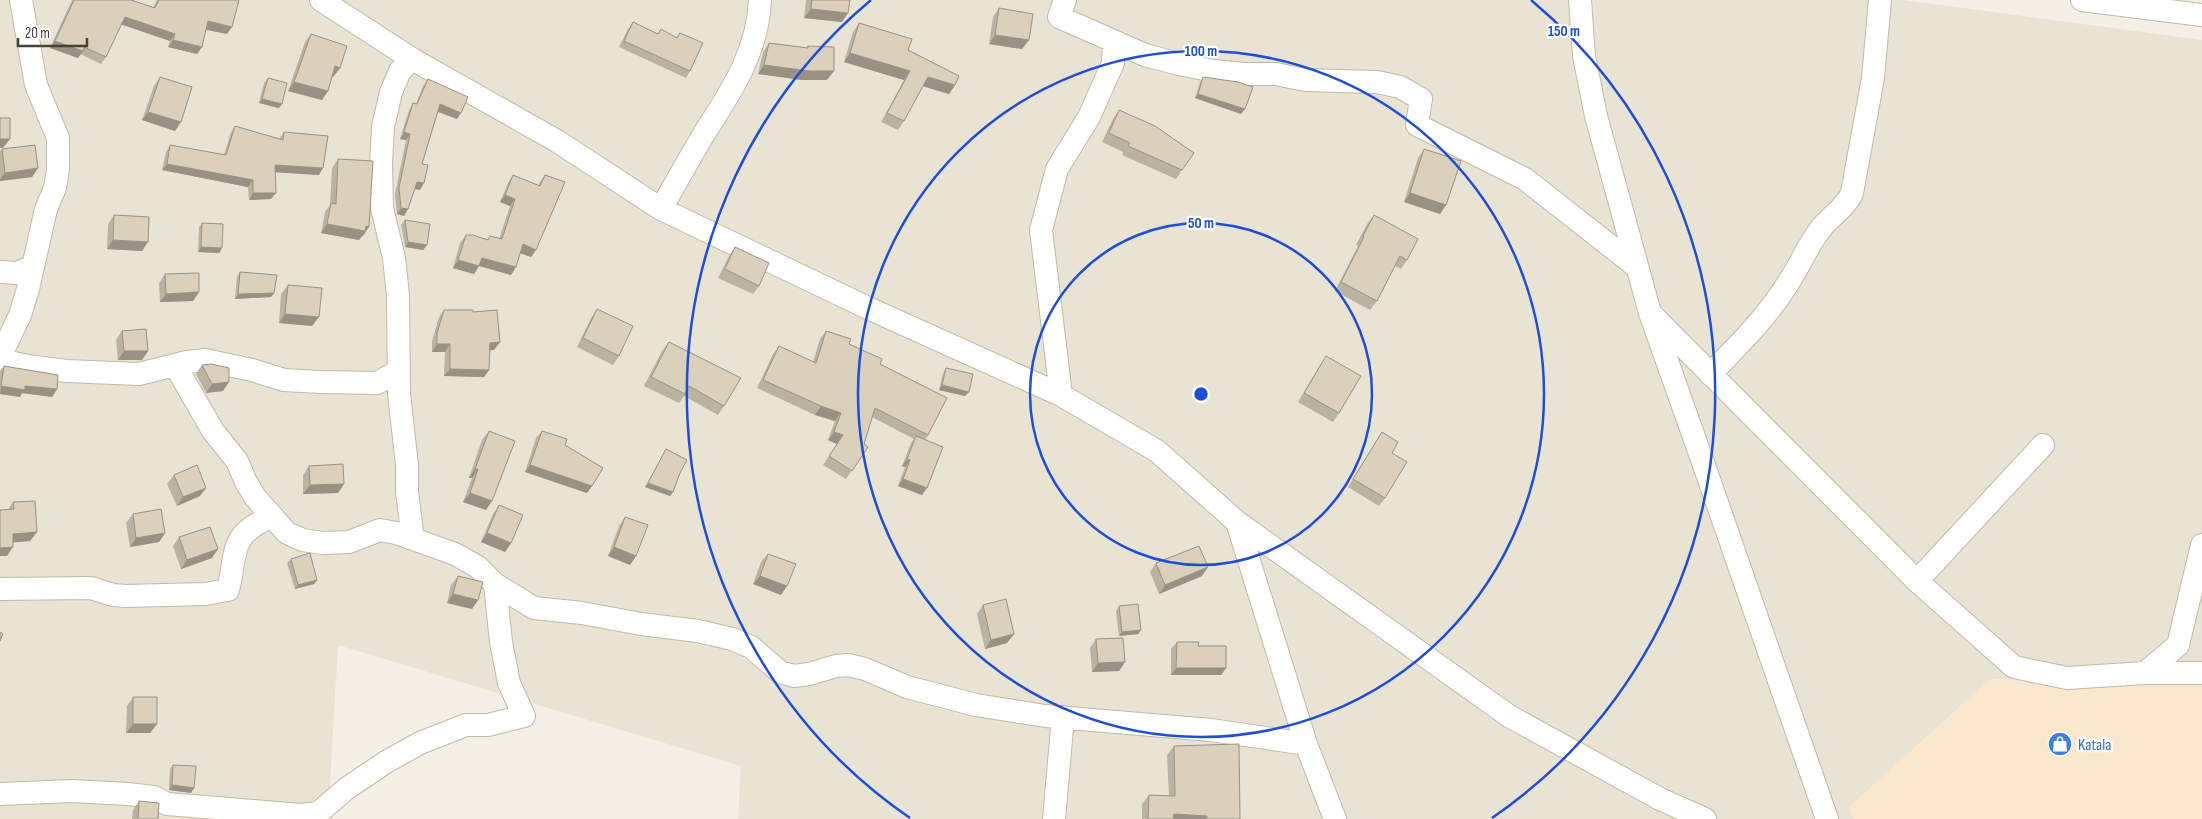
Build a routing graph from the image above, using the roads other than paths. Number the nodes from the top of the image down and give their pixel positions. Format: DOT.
graph roads {
  1 [pos="21,0"];
  2 [pos="321,0"];
  3 [pos="760,0"];
  4 [pos="1065,0"];
  5 [pos="1580,0"];
  6 [pos="1880,0"];
  7 [pos="2082,0"];
  8 [pos="2202,16"];
  9 [pos="1114,42"];
  10 [pos="412,59"];
  11 [pos="661,209"];
  12 [pos="32,266"];
  13 [pos="1637,267"];
  14 [pos="0,272"];
  15 [pos="1650,313"];
  16 [pos="0,359"];
  17 [pos="175,365"];
  18 [pos="398,371"];
  19 [pos="1710,374"];
  20 [pos="1061,395"];
  21 [pos="2043,445"];
  22 [pos="272,516"];
  23 [pos="1237,522"];
  24 [pos="413,539"];
  25 [pos="2202,545"];
  26 [pos="1917,581"];
  27 [pos="495,584"];
  28 [pos="0,589"];
  29 [pos="2145,673"];
  30 [pos="2202,673"];
  31 [pos="1063,717"];
  32 [pos="1306,744"];
  33 [pos="0,794"];
  34 [pos="1054,819"];
  35 [pos="1335,819"];
  36 [pos="1705,819"];
  37 [pos="1827,819"];
  1 -- 12 [label="street"];
  2 -- 10 [label="street"];
  3 -- 11 [label="street"];
  4 -- 9 [label="street"];
  5 -- 13 [label="street"];
  6 -- 19 [label="street"];
  7 -- 8 [label="street"];
  9 -- 13 [label="street"];
  9 -- 20 [label="street"];
  10 -- 11 [label="street"];
  10 -- 18 [label="street"];
  11 -- 20 [label="street"];
  12 -- 14 [label="street"];
  12 -- 16 [label="street"];
  13 -- 15 [label="street"];
  15 -- 19 [label="street"];
  15 -- 37 [label="street"];
  16 -- 17 [label="street"];
  17 -- 18 [label="street"];
  17 -- 22 [label="street"];
  18 -- 24 [label="street"];
  19 -- 26 [label="street"];
  20 -- 23 [label="street"];
  21 -- 26 [label="street"];
  22 -- 24 [label="street"];
  22 -- 28 [label="street"];
  23 -- 32 [label="street"];
  23 -- 36 [label="street"];
  24 -- 27 [label="street"];
  25 -- 29 [label="street"];
  26 -- 29 [label="street"];
  27 -- 31 [label="street"];
  27 -- 33 [label="street"];
  29 -- 30 [label="street"];
  31 -- 32 [label="street"];
  31 -- 34 [label="street"];
  32 -- 35 [label="street"];
}
